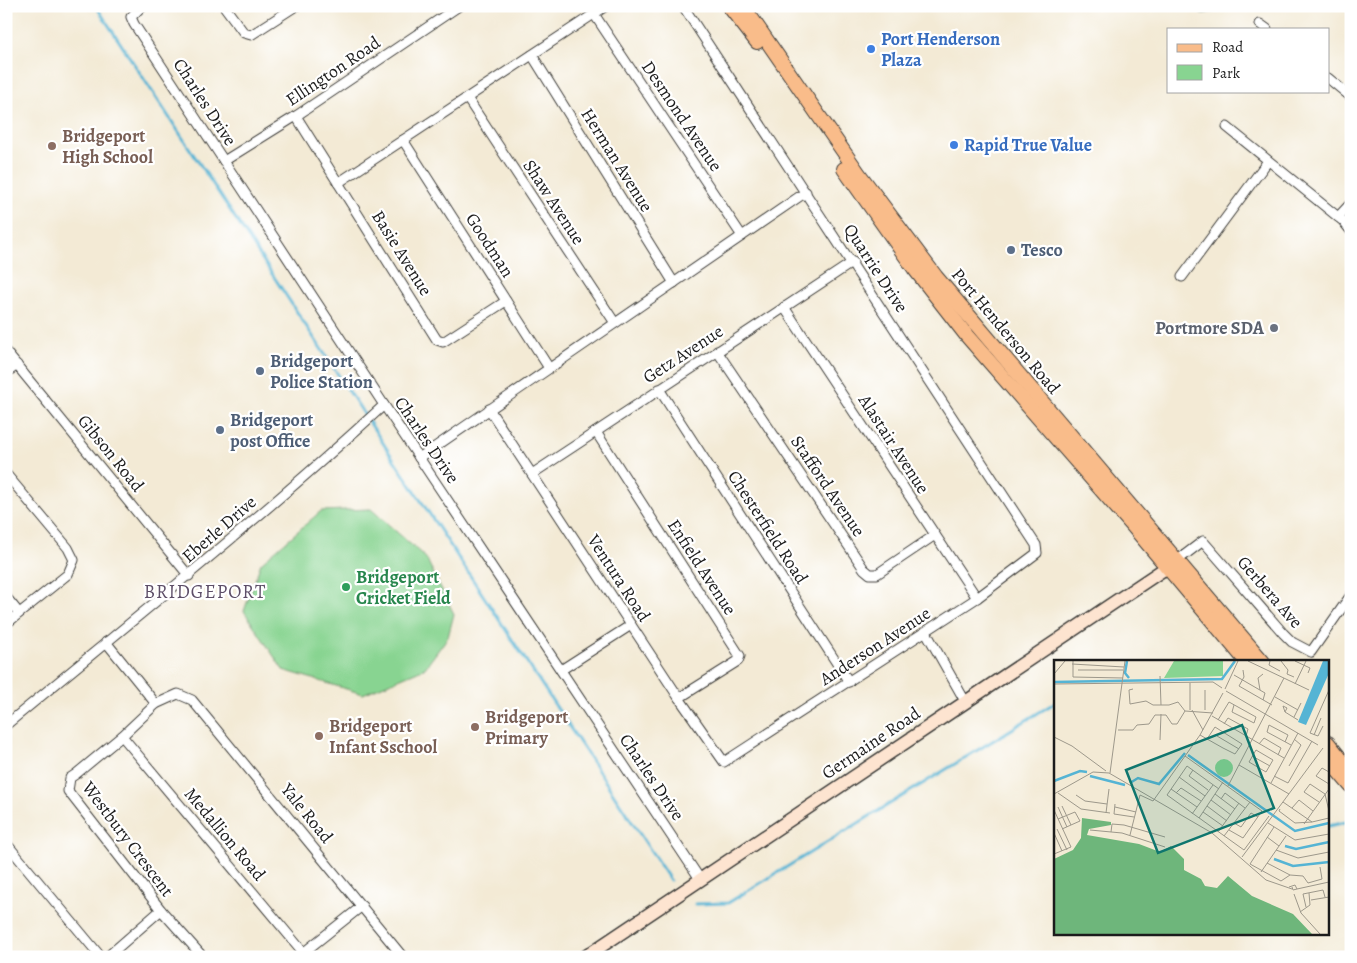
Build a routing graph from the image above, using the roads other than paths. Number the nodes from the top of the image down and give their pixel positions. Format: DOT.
graph roads {
  1 [pos="142,6"];
  2 [pos="224,6"];
  3 [pos="296,6"];
  4 [pos="459,6"];
  5 [pos="606,6"];
  6 [pos="683,6"];
  7 [pos="729,6"];
  8 [pos="743,6"];
  9 [pos="594,14"];
  10 [pos="532,55"];
  11 [pos="1330,80"];
  12 [pos="1351,97"];
  13 [pos="467,98"];
  14 [pos="296,116"];
  15 [pos="1227,127"];
  16 [pos="403,140"];
  17 [pos="224,160"];
  18 [pos="1268,161"];
  19 [pos="338,183"];
  20 [pos="806,192"];
  21 [pos="1351,203"];
  22 [pos="1338,217"];
  23 [pos="1351,231"];
  24 [pos="742,236"];
  25 [pos="853,262"];
  26 [pos="1182,277"];
  27 [pos="674,283"];
  28 [pos="506,301"];
  29 [pos="784,307"];
  30 [pos="615,323"];
  31 [pos="717,351"];
  32 [pos="6,352"];
  33 [pos="17,364"];
  34 [pos="549,368"];
  35 [pos="6,373"];
  36 [pos="660,389"];
  37 [pos="384,405"];
  38 [pos="489,409"];
  39 [pos="596,432"];
  40 [pos="419,458"];
  41 [pos="6,474"];
  42 [pos="532,474"];
  43 [pos="935,535"];
  44 [pos="1038,549"];
  45 [pos="1172,564"];
  46 [pos="189,576"];
  47 [pos="1351,595"];
  48 [pos="6,597"];
  49 [pos="977,598"];
  50 [pos="19,613"];
  51 [pos="6,624"];
  52 [pos="631,625"];
  53 [pos="926,632"];
  54 [pos="106,642"];
  55 [pos="1245,660"];
  56 [pos="1261,660"];
  57 [pos="561,670"];
  58 [pos="849,682"];
  59 [pos="182,694"];
  60 [pos="679,698"];
  61 [pos="965,701"];
  62 [pos="156,704"];
  63 [pos="6,725"];
  64 [pos="122,736"];
  65 [pos="1330,746"];
  66 [pos="1330,761"];
  67 [pos="724,762"];
  68 [pos="1351,772"];
  69 [pos="1351,786"];
  70 [pos="6,842"];
  71 [pos="700,879"];
  72 [pos="362,906"];
  73 [pos="161,910"];
  74 [pos="300,955"];
  75 [pos="101,957"];
  76 [pos="106,957"];
  77 [pos="203,957"];
  78 [pos="403,957"];
  79 [pos="585,957"];
  1 -- 17 [label="street, Charles Drive"];
  2 -- 3 [label="street"];
  4 -- 14 [label="street, Ellington Road"];
  5 -- 9 [label="street"];
  6 -- 20 [label="street, Quarrie Drive"];
  7 -- 45 [label="main road, Port Henderson Road"];
  8 -- 45 [label="main road, Port Henderson Road"];
  9 -- 10 [label="street"];
  9 -- 24 [label="street, Desmond Avenue"];
  10 -- 13 [label="street"];
  10 -- 27 [label="street, Herman Avenue"];
  11 -- 12 [label="street"];
  13 -- 16 [label="street"];
  13 -- 30 [label="street, Shaw Avenue"];
  14 -- 17 [label="street, Ellington Road"];
  14 -- 19 [label="street, Basie Avenue"];
  15 -- 18 [label="street"];
  16 -- 19 [label="street"];
  16 -- 28 [label="street, Goodman"];
  17 -- 37 [label="street, Charles Drive"];
  18 -- 22 [label="street"];
  18 -- 26 [label="street"];
  19 -- 28 [label="street, Basie Avenue"];
  20 -- 24 [label="street"];
  20 -- 25 [label="street, Quarrie Drive"];
  21 -- 22 [label="street"];
  22 -- 23 [label="street"];
  24 -- 27 [label="street"];
  25 -- 29 [label="street, Getz Avenue"];
  25 -- 44 [label="street, Quarrie Drive"];
  27 -- 30 [label="street"];
  28 -- 34 [label="street, Goodman"];
  29 -- 31 [label="street, Getz Avenue"];
  29 -- 43 [label="street, Alastair Avenue"];
  30 -- 34 [label="street"];
  31 -- 36 [label="street, Getz Avenue"];
  31 -- 43 [label="street, Stafford Avenue"];
  32 -- 33 [label="street, Gibson Road"];
  33 -- 35 [label="street"];
  33 -- 46 [label="street, Gibson Road"];
  34 -- 38 [label="street"];
  36 -- 39 [label="street, Getz Avenue"];
  36 -- 58 [label="street, Chesterfield Road"];
  37 -- 40 [label="street, Charles Drive"];
  37 -- 46 [label="street, Eberle Drive"];
  38 -- 40 [label="street"];
  38 -- 42 [label="street, Ventura Road"];
  39 -- 42 [label="street, Getz Avenue"];
  39 -- 60 [label="street, Enfield Avenue"];
  40 -- 57 [label="street, Charles Drive"];
  41 -- 50 [label="street"];
  42 -- 52 [label="street, Ventura Road"];
  43 -- 49 [label="street, Alastair Avenue"];
  44 -- 49 [label="street, Anderson Avenue"];
  45 -- 47 [label="street, Gerbera Ave"];
  45 -- 55 [label="main road, Port Henderson Road"];
  45 -- 56 [label="main road, Port Henderson Road"];
  45 -- 61 [label="street, Germaine Road"];
  46 -- 54 [label="street, Eberle Drive"];
  48 -- 50 [label="street"];
  49 -- 53 [label="street, Anderson Avenue"];
  50 -- 51 [label="street"];
  52 -- 57 [label="street"];
  52 -- 60 [label="street, Ventura Road"];
  53 -- 58 [label="street, Anderson Avenue"];
  53 -- 61 [label="street"];
  54 -- 62 [label="street"];
  54 -- 63 [label="street, Eberle Drive"];
  57 -- 71 [label="street, Charles Drive"];
  58 -- 67 [label="street, Anderson Avenue"];
  59 -- 62 [label="street, Westbury Crescent"];
  59 -- 72 [label="street, Yale Road"];
  60 -- 67 [label="street, Ventura Road"];
  61 -- 71 [label="street, Germaine Road"];
  62 -- 64 [label="street, Westbury Crescent"];
  64 -- 73 [label="street, Westbury Crescent"];
  64 -- 74 [label="street, Medallion Road"];
  65 -- 68 [label="main road"];
  66 -- 69 [label="main road"];
  70 -- 75 [label="street"];
  71 -- 79 [label="street, Germaine Road"];
  72 -- 74 [label="street"];
  72 -- 78 [label="street, Yale Road"];
  73 -- 76 [label="street"];
  73 -- 77 [label="street, Westbury Crescent"];
}
